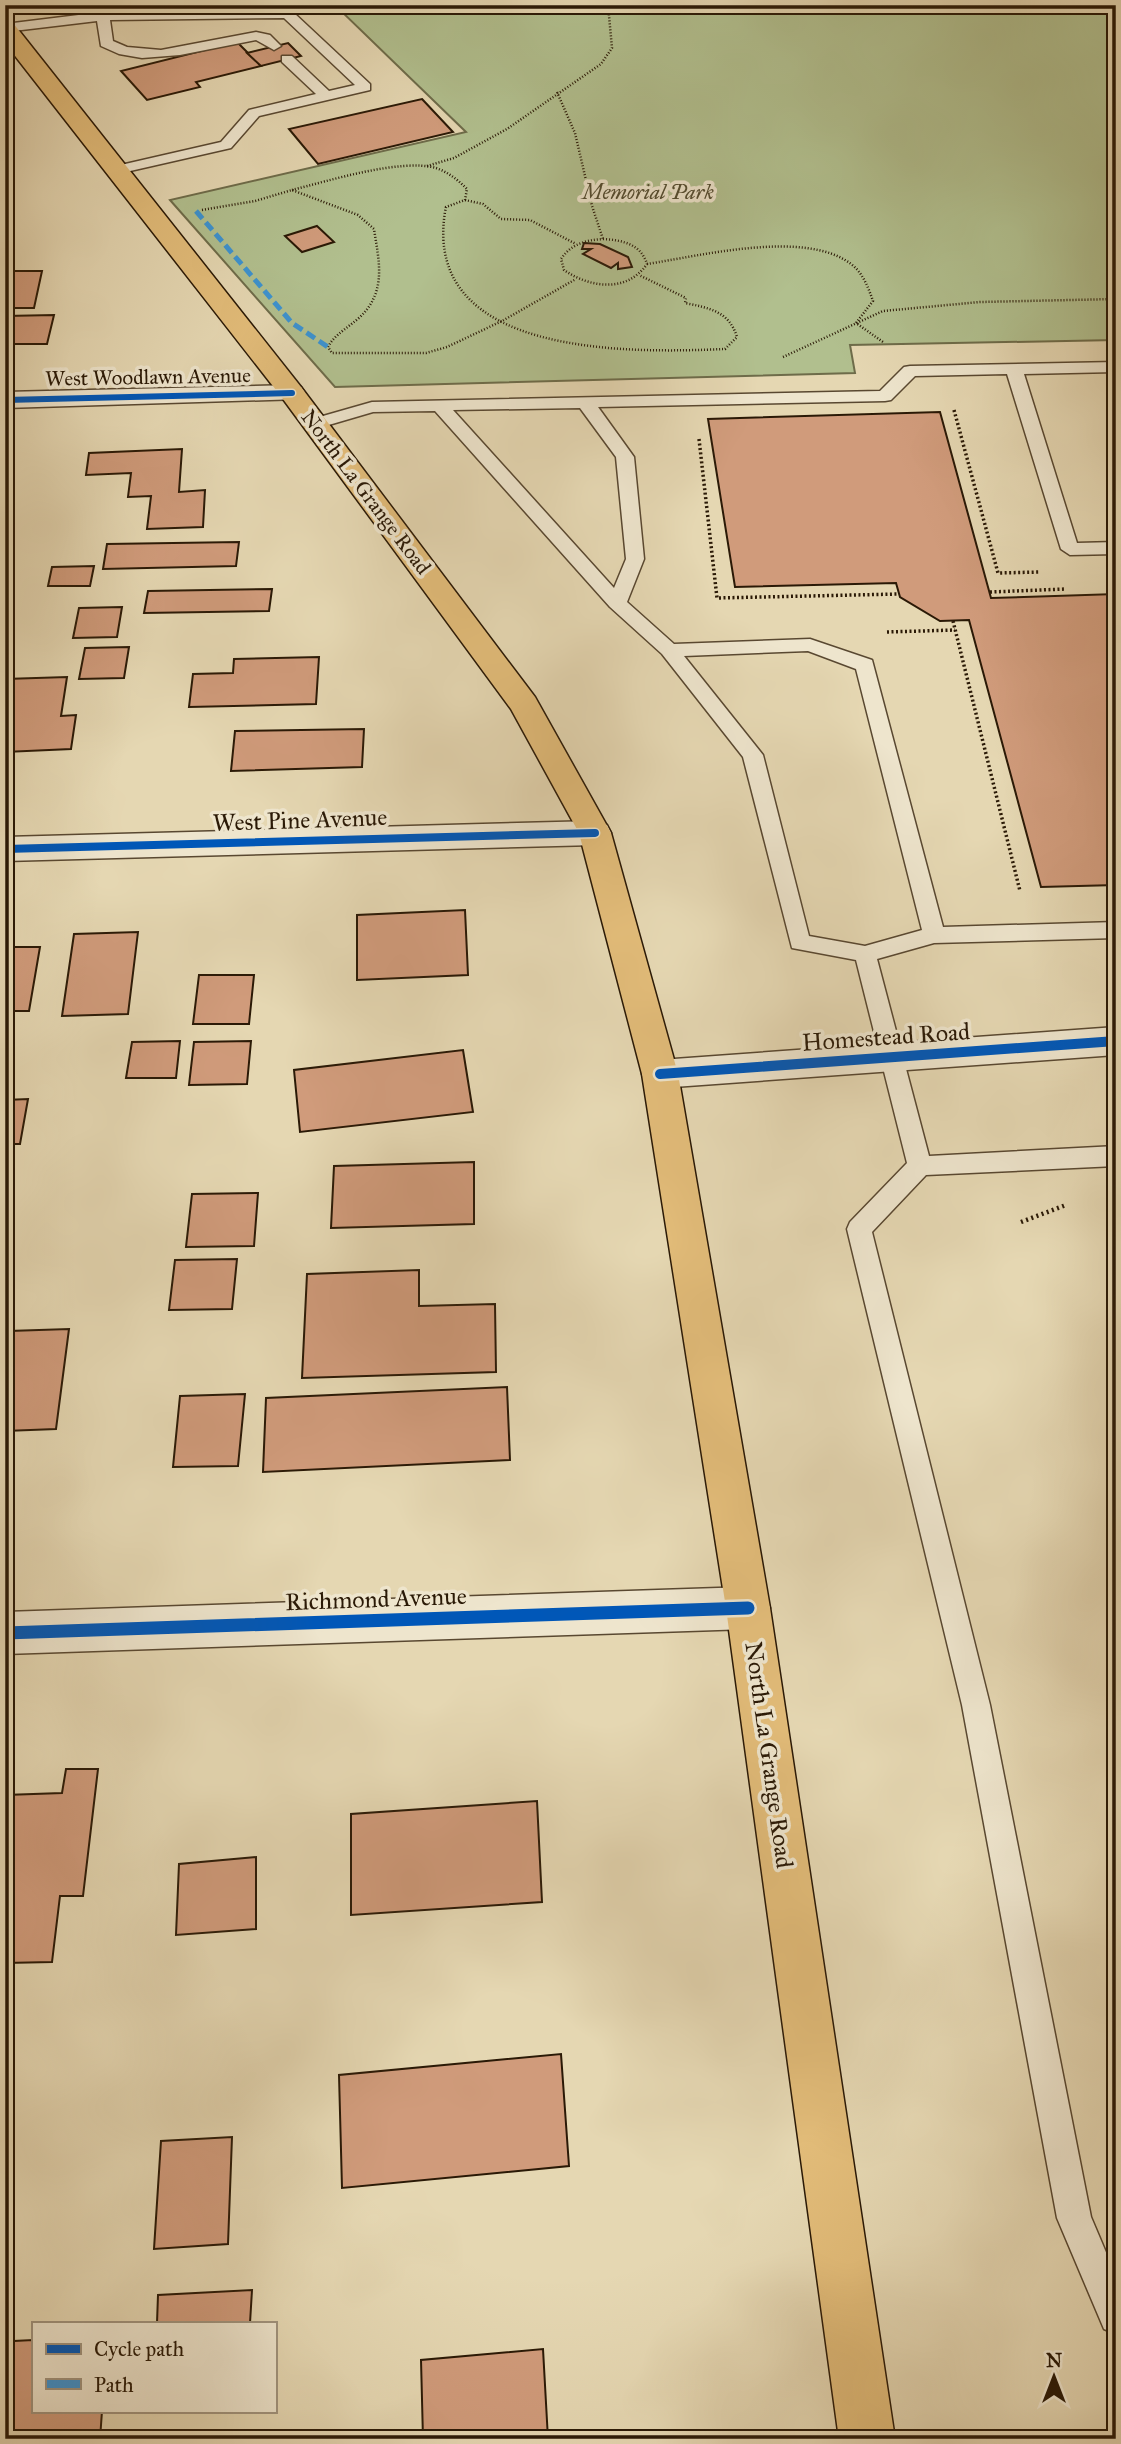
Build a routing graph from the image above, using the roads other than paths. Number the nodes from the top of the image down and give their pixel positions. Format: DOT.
graph roads {
  1 [pos="287,10"];
  2 [pos="103,16"];
  3 [pos="5,28"];
  4 [pos="274,46"];
  5 [pos="287,59"];
  6 [pos="326,96"];
  7 [pos="117,170"];
  8 [pos="1116,366"];
  9 [pos="1014,369"];
  10 [pos="292,393"];
  11 [pos="5,400"];
  12 [pos="585,402"];
  13 [pos="439,405"];
  14 [pos="315,424"];
  15 [pos="1116,548"];
  16 [pos="617,603"];
  17 [pos="669,650"];
  18 [pos="595,833"];
  19 [pos="5,849"];
  20 [pos="1116,930"];
  21 [pos="934,934"];
  22 [pos="865,954"];
  23 [pos="1116,1041"];
  24 [pos="892,1058"];
  25 [pos="660,1074"];
  26 [pos="1116,1156"];
  27 [pos="920,1167"];
  28 [pos="748,1608"];
  29 [pos="5,1633"];
  30 [pos="1116,2317"];
  31 [pos="867,2439"];
  1 -- 2 [label="lane"];
  1 -- 6 [label="lane"];
  2 -- 3 [label="lane"];
  2 -- 4 [label="lane"];
  3 -- 7 [label="main road, North La Grange Road"];
  5 -- 6 [label="lane"];
  6 -- 7 [label="lane"];
  7 -- 10 [label="main road, North La Grange Road"];
  8 -- 9 [label="lane"];
  9 -- 12 [label="lane"];
  9 -- 15 [label="lane"];
  10 -- 11 [label="street, West Woodlawn Avenue"];
  10 -- 14 [label="main road, North La Grange Road"];
  12 -- 13 [label="lane"];
  12 -- 16 [label="lane"];
  13 -- 14 [label="lane"];
  13 -- 16 [label="lane"];
  14 -- 18 [label="main road, North La Grange Road"];
  16 -- 17 [label="lane"];
  17 -- 21 [label="lane"];
  17 -- 22 [label="lane"];
  18 -- 19 [label="street, West Pine Avenue"];
  18 -- 25 [label="main road, North La Grange Road"];
  20 -- 21 [label="lane"];
  21 -- 22 [label="lane"];
  22 -- 24 [label="lane"];
  23 -- 24 [label="street, Homestead Road"];
  24 -- 25 [label="street, Homestead Road"];
  24 -- 27 [label="lane"];
  25 -- 28 [label="main road, North La Grange Road"];
  26 -- 27 [label="lane"];
  27 -- 30 [label="lane"];
  28 -- 29 [label="street, Richmond Avenue"];
  28 -- 31 [label="main road, North La Grange Road"];
}
